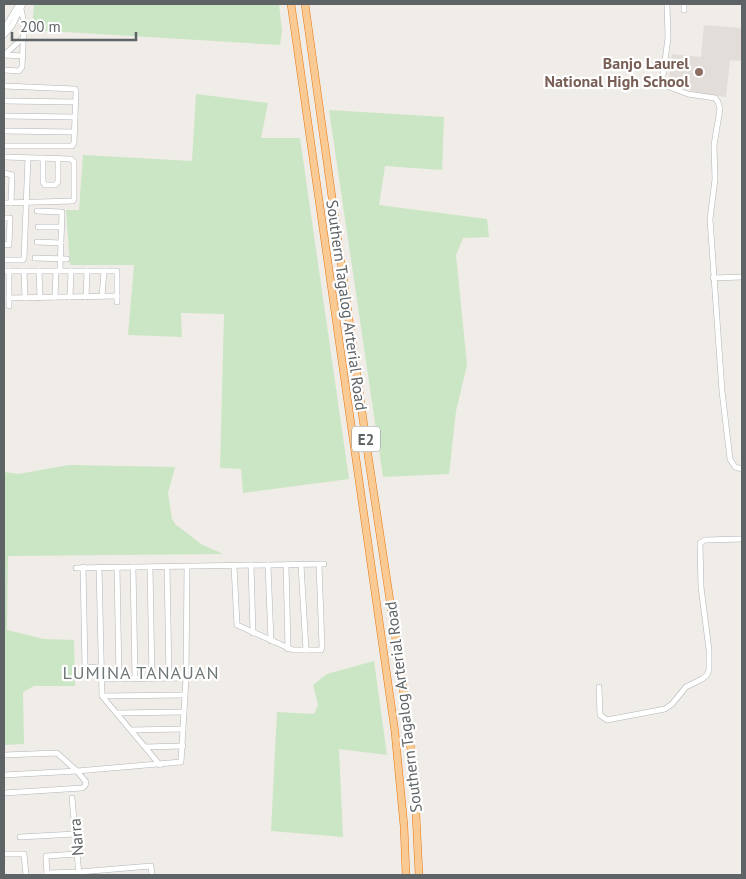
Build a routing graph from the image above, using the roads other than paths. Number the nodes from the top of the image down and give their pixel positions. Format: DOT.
graph roads {
  1 [pos="291,4"];
  2 [pos="305,4"];
  3 [pos="667,4"];
  4 [pos="21,6"];
  5 [pos="7,26"];
  6 [pos="4,35"];
  7 [pos="23,38"];
  8 [pos="4,55"];
  9 [pos="23,56"];
  10 [pos="4,70"];
  11 [pos="4,86"];
  12 [pos="4,101"];
  13 [pos="76,102"];
  14 [pos="4,116"];
  15 [pos="75,117"];
  16 [pos="4,131"];
  17 [pos="74,132"];
  18 [pos="4,146"];
  19 [pos="4,157"];
  20 [pos="28,158"];
  21 [pos="43,158"];
  22 [pos="58,158"];
  23 [pos="4,173"];
  24 [pos="11,202"];
  25 [pos="26,202"];
  26 [pos="4,203"];
  27 [pos="37,211"];
  28 [pos="4,218"];
  29 [pos="38,227"];
  30 [pos="62,227"];
  31 [pos="37,242"];
  32 [pos="61,243"];
  33 [pos="4,244"];
  34 [pos="36,258"];
  35 [pos="60,259"];
  36 [pos="67,259"];
  37 [pos="4,260"];
  38 [pos="6,271"];
  39 [pos="24,271"];
  40 [pos="39,271"];
  41 [pos="58,271"];
  42 [pos="71,271"];
  43 [pos="87,271"];
  44 [pos="104,271"];
  45 [pos="742,276"];
  46 [pos="713,278"];
  47 [pos="102,296"];
  48 [pos="55,297"];
  49 [pos="70,297"];
  50 [pos="86,297"];
  51 [pos="10,298"];
  52 [pos="25,298"];
  53 [pos="40,298"];
  54 [pos="9,306"];
  55 [pos="742,469"];
  56 [pos="742,539"];
  57 [pos="251,565"];
  58 [pos="268,565"];
  59 [pos="286,565"];
  60 [pos="301,565"];
  61 [pos="167,566"];
  62 [pos="187,566"];
  63 [pos="234,566"];
  64 [pos="99,567"];
  65 [pos="117,567"];
  66 [pos="133,567"];
  67 [pos="150,567"];
  68 [pos="76,568"];
  69 [pos="83,568"];
  70 [pos="253,633"];
  71 [pos="271,641"];
  72 [pos="288,649"];
  73 [pos="306,650"];
  74 [pos="102,668"];
  75 [pos="119,678"];
  76 [pos="135,678"];
  77 [pos="152,678"];
  78 [pos="169,678"];
  79 [pos="186,678"];
  80 [pos="102,679"];
  81 [pos="599,687"];
  82 [pos="185,695"];
  83 [pos="102,696"];
  84 [pos="184,712"];
  85 [pos="117,714"];
  86 [pos="131,730"];
  87 [pos="183,730"];
  88 [pos="182,746"];
  89 [pos="145,747"];
  90 [pos="4,756"];
  91 [pos="160,765"];
  92 [pos="77,771"];
  93 [pos="4,775"];
  94 [pos="4,793"];
  95 [pos="72,798"];
  96 [pos="75,834"];
  97 [pos="20,837"];
  98 [pos="4,854"];
  99 [pos="77,854"];
  100 [pos="131,868"];
  101 [pos="47,874"];
  102 [pos="79,874"];
  103 [pos="25,875"];
  104 [pos="132,875"];
  105 [pos="152,875"];
  106 [pos="406,875"];
  107 [pos="420,875"];
  1 -- 106 [label="highway, Southern Tagalog Arterial Road / E2"];
  2 -- 107 [label="highway, Southern Tagalog Arterial Road / E2"];
  3 -- 46 [label="street"];
  4 -- 5 [label="street"];
  4 -- 7 [label="street"];
  5 -- 6 [label="street"];
  7 -- 8 [label="street"];
  7 -- 9 [label="street"];
  8 -- 9 [label="street"];
  9 -- 10 [label="street"];
  11 -- 13 [label="street"];
  12 -- 13 [label="street"];
  13 -- 15 [label="street"];
  14 -- 15 [label="street"];
  15 -- 17 [label="street"];
  16 -- 17 [label="street"];
  17 -- 18 [label="street"];
  19 -- 20 [label="street"];
  20 -- 21 [label="street"];
  20 -- 25 [label="street"];
  21 -- 22 [label="street"];
  21 -- 22 [label="street"];
  22 -- 25 [label="street"];
  23 -- 24 [label="street"];
  24 -- 25 [label="street"];
  24 -- 26 [label="street"];
  25 -- 37 [label="street"];
  27 -- 30 [label="street"];
  28 -- 33 [label="street"];
  29 -- 30 [label="street"];
  30 -- 32 [label="street"];
  31 -- 32 [label="street"];
  32 -- 35 [label="street"];
  34 -- 35 [label="street"];
  35 -- 36 [label="street"];
  35 -- 41 [label="street"];
  38 -- 39 [label="street"];
  38 -- 51 [label="street"];
  39 -- 40 [label="street"];
  39 -- 52 [label="street"];
  40 -- 41 [label="street"];
  40 -- 53 [label="street"];
  41 -- 42 [label="street"];
  41 -- 48 [label="street"];
  42 -- 43 [label="street"];
  42 -- 49 [label="street"];
  43 -- 44 [label="street"];
  43 -- 50 [label="street"];
  44 -- 47 [label="street"];
  44 -- 47 [label="street"];
  45 -- 46 [label="street"];
  46 -- 55 [label="street"];
  47 -- 50 [label="street"];
  48 -- 49 [label="street"];
  48 -- 53 [label="street"];
  49 -- 50 [label="street"];
  51 -- 52 [label="street"];
  51 -- 54 [label="street"];
  52 -- 53 [label="street"];
  56 -- 81 [label="street"];
  57 -- 58 [label="street"];
  57 -- 63 [label="street"];
  57 -- 70 [label="street"];
  58 -- 59 [label="street"];
  58 -- 71 [label="street"];
  59 -- 60 [label="street"];
  59 -- 72 [label="street"];
  60 -- 73 [label="street"];
  60 -- 73 [label="street"];
  61 -- 62 [label="street"];
  61 -- 67 [label="street"];
  61 -- 78 [label="street"];
  62 -- 63 [label="street"];
  62 -- 79 [label="street"];
  63 -- 70 [label="street"];
  64 -- 65 [label="street"];
  64 -- 69 [label="street"];
  64 -- 74 [label="street"];
  65 -- 66 [label="street"];
  65 -- 75 [label="street"];
  66 -- 67 [label="street"];
  66 -- 76 [label="street"];
  67 -- 77 [label="street"];
  68 -- 69 [label="street"];
  69 -- 74 [label="street"];
  70 -- 71 [label="street"];
  71 -- 72 [label="street"];
  72 -- 73 [label="street"];
  74 -- 80 [label="street"];
  75 -- 76 [label="street"];
  75 -- 80 [label="street"];
  76 -- 77 [label="street"];
  77 -- 78 [label="street"];
  78 -- 79 [label="street"];
  79 -- 82 [label="street"];
  80 -- 83 [label="street"];
  82 -- 83 [label="street"];
  82 -- 84 [label="street"];
  83 -- 85 [label="street"];
  84 -- 85 [label="street"];
  84 -- 87 [label="street"];
  85 -- 86 [label="street"];
  86 -- 87 [label="street"];
  86 -- 89 [label="street"];
  87 -- 88 [label="street"];
  88 -- 89 [label="street"];
  88 -- 91 [label="street"];
  89 -- 91 [label="street"];
  90 -- 92 [label="street"];
  91 -- 92 [label="street"];
  92 -- 93 [label="street"];
  92 -- 94 [label="street"];
  95 -- 96 [label="street, Narra"];
  96 -- 97 [label="street"];
  96 -- 99 [label="street, Narra"];
  98 -- 103 [label="street"];
  99 -- 101 [label="street"];
  99 -- 102 [label="street, Narra"];
  100 -- 102 [label="street"];
  100 -- 104 [label="street"];
  100 -- 105 [label="street"];
  101 -- 102 [label="street"];
}
